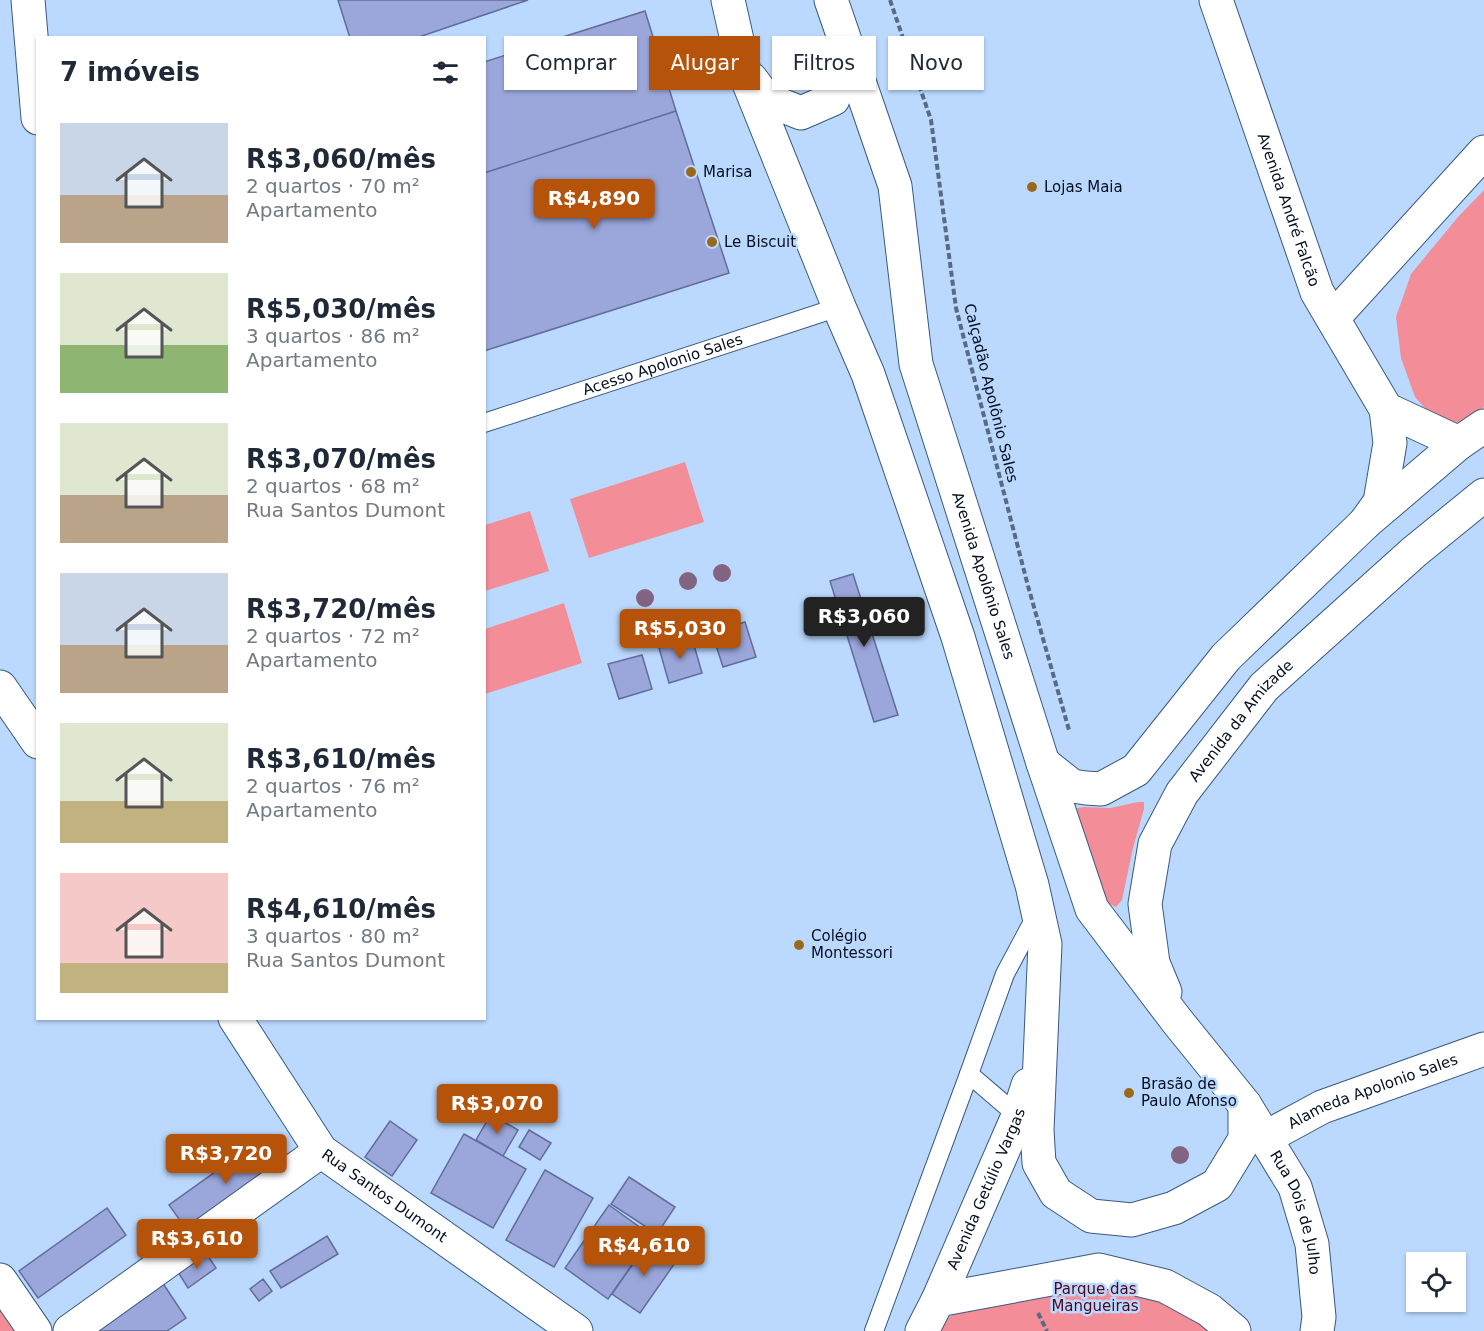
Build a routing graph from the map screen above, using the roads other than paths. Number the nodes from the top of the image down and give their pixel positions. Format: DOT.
graph roads {
  1 [pos="28,0"];
  2 [pos="728,0"];
  3 [pos="1216,0"];
  4 [pos="836,13"];
  5 [pos="736,36"];
  6 [pos="752,90"];
  7 [pos="759,90"];
  8 [pos="36,94"];
  9 [pos="1484,152"];
  10 [pos="839,308"];
  11 [pos="1333,318"];
  12 [pos="1386,409"];
  13 [pos="486,422"];
  14 [pos="1471,435"];
  15 [pos="1484,495"];
  16 [pos="1365,523"];
  17 [pos="1226,657"];
  18 [pos="0,687"];
  19 [pos="1264,687"];
  20 [pos="36,739"];
  21 [pos="1043,763"];
  22 [pos="1038,913"];
  23 [pos="236,1020"];
  24 [pos="1177,1021"];
  25 [pos="1042,1044"];
  26 [pos="1484,1049"];
  27 [pos="969,1074"];
  28 [pos="1245,1106"];
  29 [pos="1018,1116"];
  30 [pos="1265,1138"];
  31 [pos="321,1151"];
  32 [pos="0,1280"];
  33 [pos="938,1300"];
  34 [pos="35,1331"];
  35 [pos="70,1331"];
  36 [pos="576,1331"];
  37 [pos="874,1331"];
  38 [pos="922,1331"];
  39 [pos="1234,1331"];
  40 [pos="1317,1331"];
  1 -- 8 [label="street"];
  2 -- 5 [label="street"];
  3 -- 11 [label="street, Avenida André Falcão"];
  4 -- 7 [label="street"];
  4 -- 21 [label="street, Avenida Apolônio Sales"];
  6 -- 10 [label="street"];
  9 -- 11 [label="street"];
  10 -- 13 [label="lane, Acesso Apolonio Sales"];
  10 -- 22 [label="street"];
  11 -- 12 [label="street, Avenida André Falcão"];
  12 -- 14 [label="street"];
  12 -- 16 [label="street, Avenida André Falcão"];
  14 -- 16 [label="street"];
  15 -- 19 [label="street, Avenida da Amizade"];
  16 -- 17 [label="street"];
  17 -- 19 [label="street"];
  17 -- 21 [label="street"];
  18 -- 20 [label="street"];
  19 -- 24 [label="street, Avenida da Amizade"];
  21 -- 24 [label="street, Avenida Apolônio Sales"];
  22 -- 25 [label="street"];
  22 -- 27 [label="lane"];
  23 -- 31 [label="street, Rua Santos Dumont"];
  24 -- 28 [label="street, Avenida Apolônio Sales"];
  25 -- 28 [label="street"];
  25 -- 29 [label="street, Avenida Getúlio Vargas"];
  26 -- 30 [label="street, Alameda Apolonio Sales"];
  27 -- 29 [label="lane"];
  27 -- 37 [label="lane"];
  28 -- 30 [label="street, Rua Dois de Julho"];
  29 -- 33 [label="street, Avenida Getúlio Vargas"];
  30 -- 40 [label="street, Rua Dois de Julho"];
  31 -- 35 [label="street"];
  31 -- 36 [label="street, Rua Santos Dumont"];
  32 -- 34 [label="street"];
  33 -- 38 [label="street, Avenida Getúlio Vargas"];
  33 -- 39 [label="street"];
}
